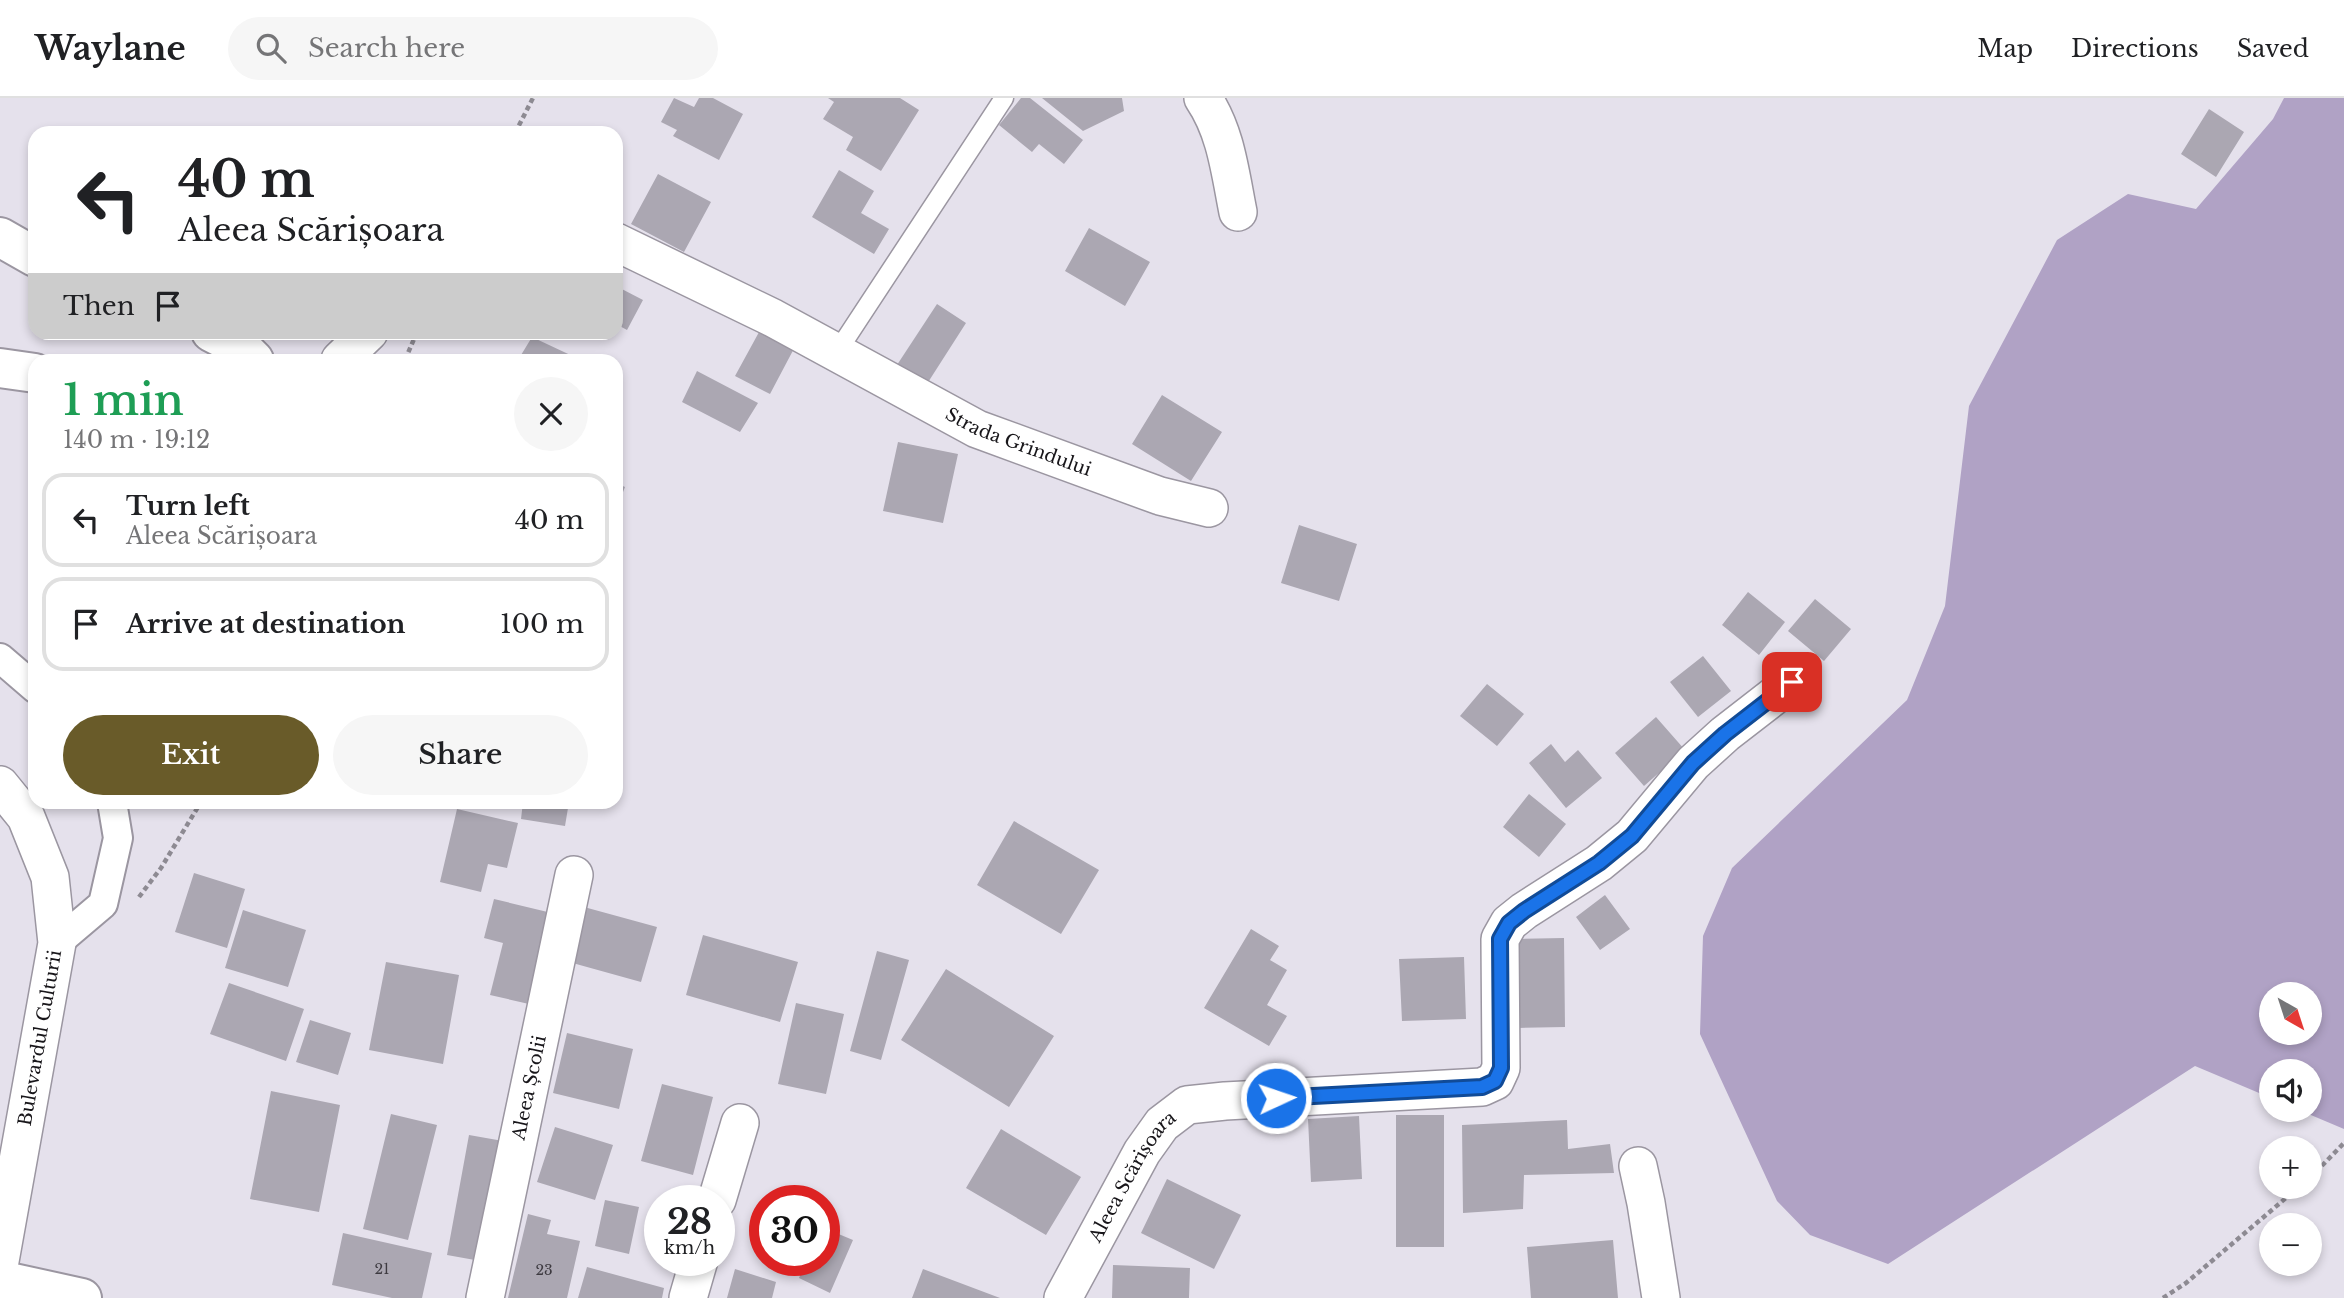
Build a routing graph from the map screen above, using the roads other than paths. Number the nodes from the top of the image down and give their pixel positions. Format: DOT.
graph roads {
  1 [pos="1004,98"];
  2 [pos="1203,98"];
  3 [pos="1238,212"];
  4 [pos="0,237"];
  5 [pos="623,245"];
  6 [pos="28,253"];
  7 [pos="226,340"];
  8 [pos="361,340"];
  9 [pos="837,352"];
  10 [pos="248,354"];
  11 [pos="346,354"];
  12 [pos="0,368"];
  13 [pos="28,372"];
  14 [pos="1209,508"];
  15 [pos="0,658"];
  16 [pos="28,682"];
  17 [pos="1792,682"];
  18 [pos="0,785"];
  19 [pos="113,809"];
  20 [pos="574,876"];
  21 [pos="57,943"];
  22 [pos="740,1123"];
  23 [pos="1638,1166"];
  24 [pos="721,1185"];
  25 [pos="0,1261"];
  26 [pos="694,1276"];
  27 [pos="0,1280"];
  28 [pos="82,1298"];
  29 [pos="485,1298"];
  30 [pos="688,1298"];
  31 [pos="1063,1298"];
  32 [pos="1661,1298"];
  1 -- 9 [label="lane"];
  2 -- 3 [label="street"];
  4 -- 6 [label="street"];
  5 -- 9 [label="street, Strada Grindului"];
  7 -- 10 [label="street"];
  8 -- 11 [label="street"];
  9 -- 14 [label="street, Strada Grindului"];
  12 -- 13 [label="street"];
  15 -- 16 [label="street"];
  17 -- 31 [label="street, Aleea Scărișoara"];
  18 -- 21 [label="street, Bulevardul Culturii"];
  19 -- 21 [label="street"];
  20 -- 29 [label="street, Aleea Școlii"];
  21 -- 25 [label="street, Bulevardul Culturii"];
  22 -- 24 [label="street"];
  23 -- 32 [label="street"];
  26 -- 30 [label="street"];
  27 -- 28 [label="street"];
}
